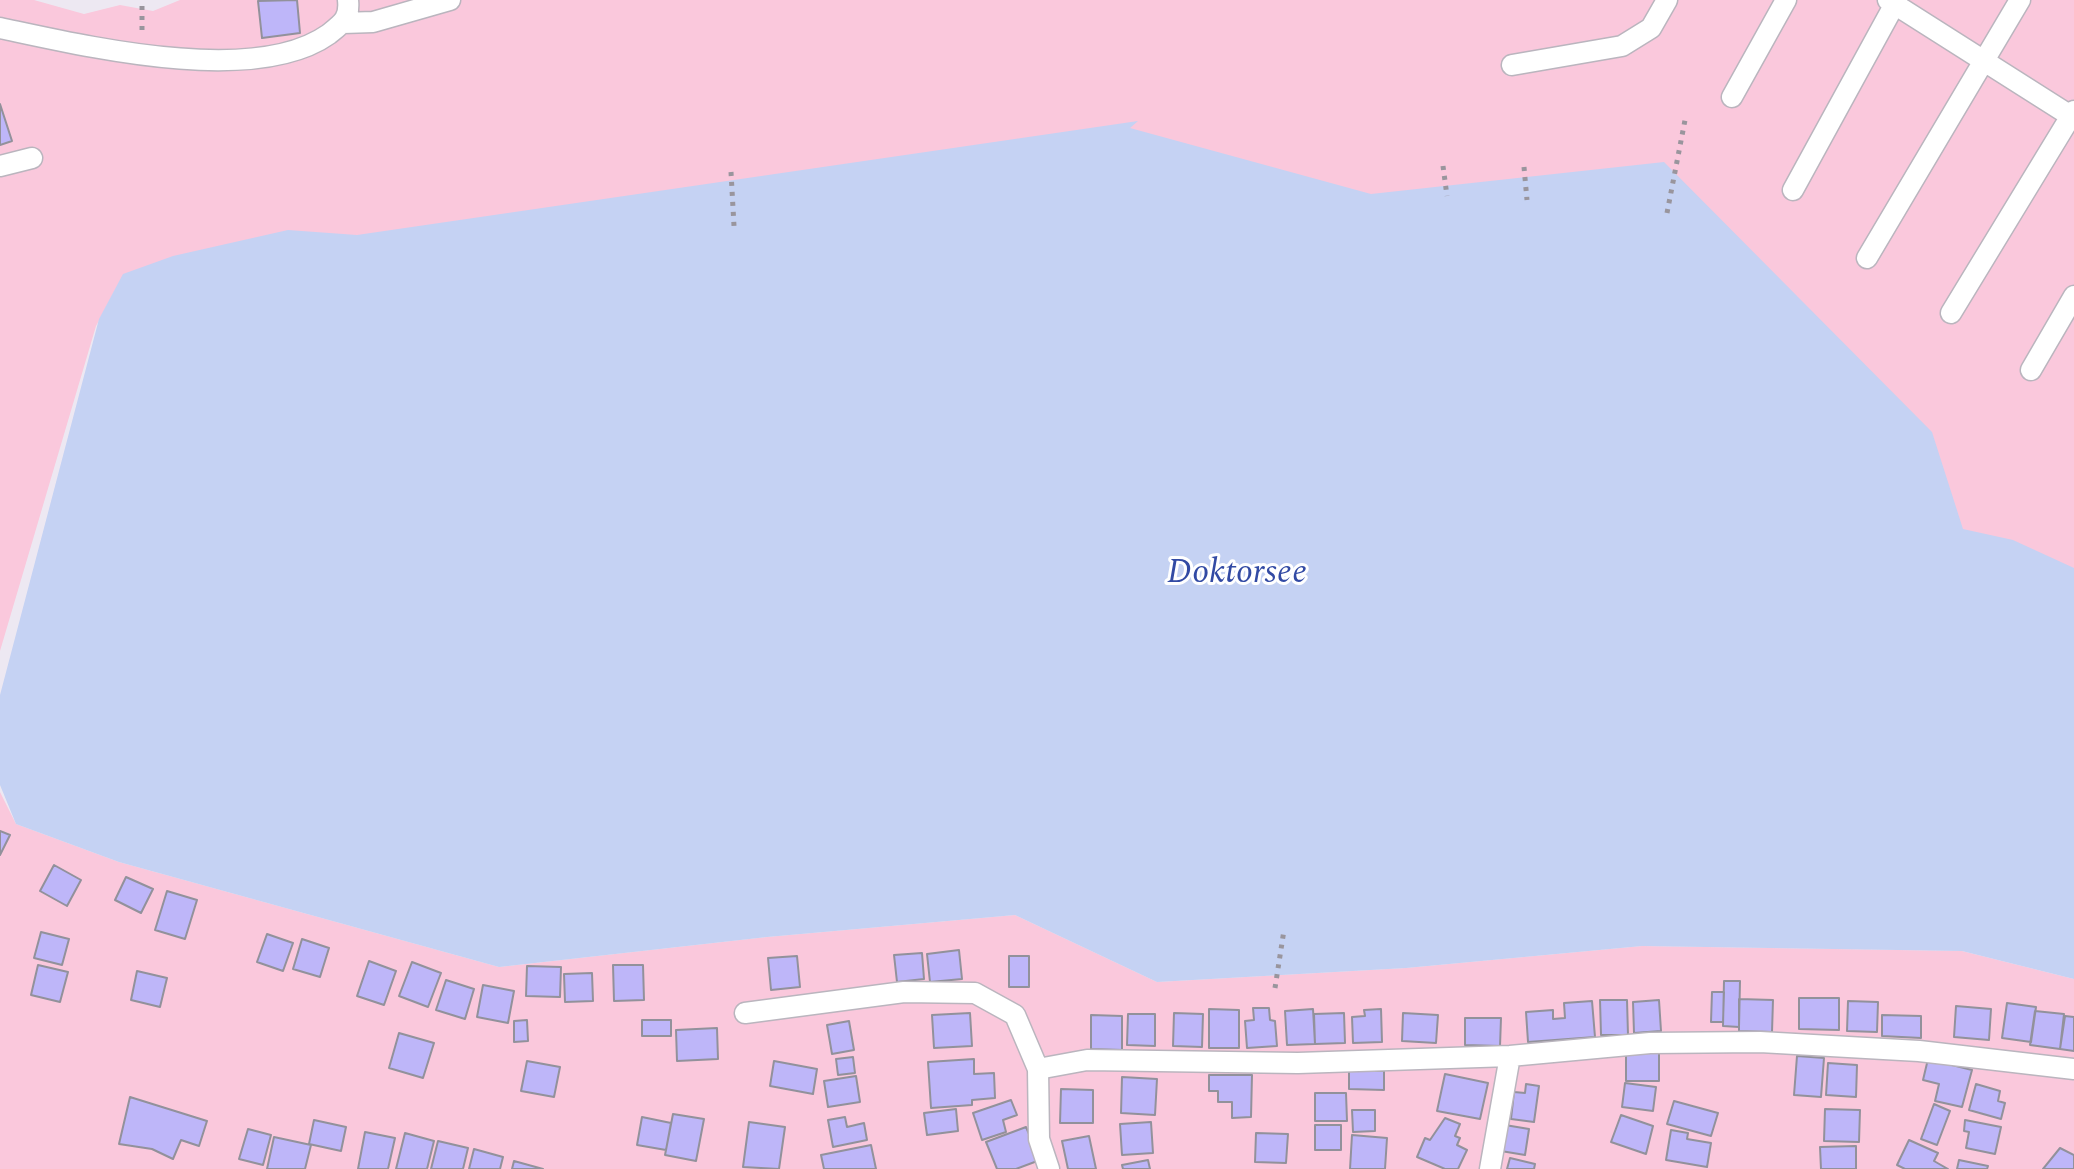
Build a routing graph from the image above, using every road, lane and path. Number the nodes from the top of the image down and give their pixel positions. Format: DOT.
graph roads {
  1 [pos="142,0"];
  2 [pos="348,0"];
  3 [pos="450,0"];
  4 [pos="1667,0"];
  5 [pos="1786,0"];
  6 [pos="2020,0"];
  7 [pos="1893,1"];
  8 [pos="343,23"];
  9 [pos="0,28"];
  10 [pos="142,30"];
  11 [pos="1983,58"];
  12 [pos="1512,65"];
  13 [pos="1732,97"];
  14 [pos="1686,115"];
  15 [pos="2073,115"];
  16 [pos="32,158"];
  17 [pos="0,166"];
  18 [pos="1443,166"];
  19 [pos="1524,167"];
  20 [pos="731,172"];
  21 [pos="1793,190"];
  22 [pos="1447,196"];
  23 [pos="1527,200"];
  24 [pos="1667,213"];
  25 [pos="734,226"];
  26 [pos="1867,258"];
  27 [pos="2074,296"];
  28 [pos="1951,313"];
  29 [pos="2031,370"];
  30 [pos="1284,930"];
  31 [pos="1275,988"];
  32 [pos="745,1013"];
  33 [pos="1510,1056"];
  34 [pos="1038,1069"];
  35 [pos="2074,1069"];
  36 [pos="1049,1169"];
  37 [pos="1490,1169"];
  1 -- 10 [label="path"];
  2 -- 8 [label="lane"];
  3 -- 8 [label="lane"];
  4 -- 12 [label="lane"];
  5 -- 13 [label="lane"];
  6 -- 11 [label="lane"];
  7 -- 11 [label="lane"];
  7 -- 21 [label="lane"];
  8 -- 9 [label="lane"];
  11 -- 15 [label="lane"];
  11 -- 26 [label="lane"];
  14 -- 24 [label="path"];
  15 -- 28 [label="lane"];
  16 -- 17 [label="lane"];
  18 -- 22 [label="path"];
  19 -- 23 [label="path"];
  20 -- 25 [label="path"];
  27 -- 29 [label="lane"];
  30 -- 31 [label="path"];
  32 -- 34 [label="lane"];
  33 -- 34 [label="lane"];
  33 -- 35 [label="lane"];
  33 -- 37 [label="lane"];
  34 -- 36 [label="lane"];
}
